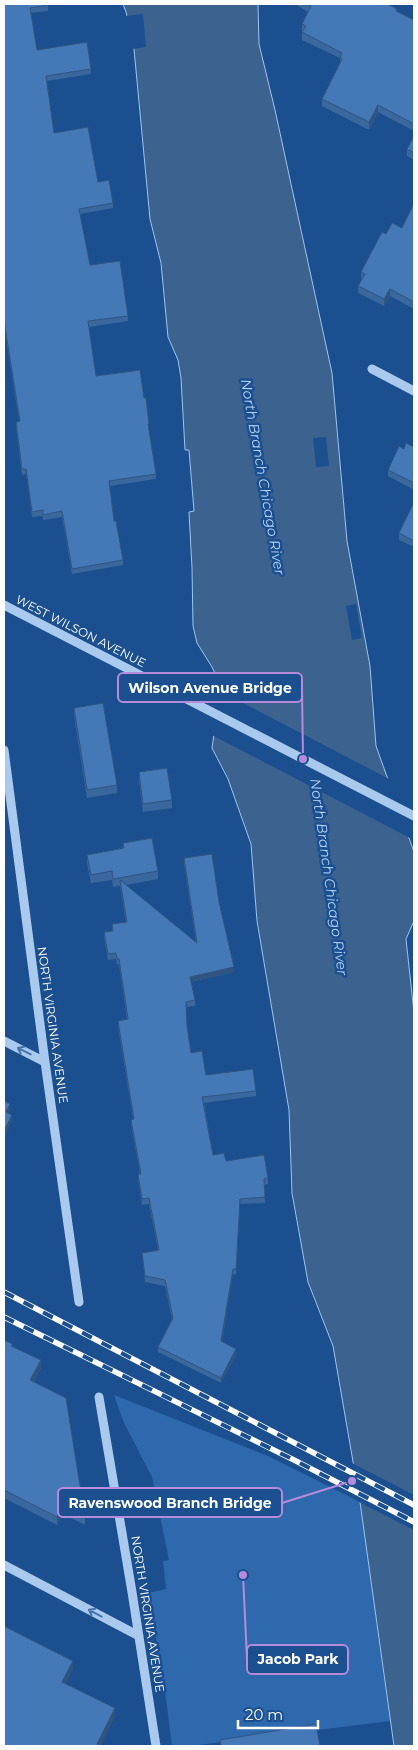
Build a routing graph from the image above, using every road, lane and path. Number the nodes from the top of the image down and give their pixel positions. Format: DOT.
graph roads {
  1 [pos="372,369"];
  2 [pos="414,391"];
  3 [pos="4,604"];
  4 [pos="4,750"];
  5 [pos="414,816"];
  6 [pos="4,1041"];
  7 [pos="44,1062"];
  8 [pos="79,1302"];
  9 [pos="99,1397"];
  10 [pos="4,1565"];
  11 [pos="139,1636"];
  12 [pos="156,1746"];
  1 -- 2 [label="street"];
  3 -- 5 [label="street, WEST WILSON AVENUE"];
  4 -- 7 [label="street, NORTH VIRGINIA AVENUE"];
  7 -- 6 [label="street, one-way"];
  7 -- 8 [label="street, NORTH VIRGINIA AVENUE"];
  9 -- 11 [label="street, NORTH VIRGINIA AVENUE"];
  11 -- 10 [label="street, one-way"];
  11 -- 12 [label="street, NORTH VIRGINIA AVENUE"];
}
